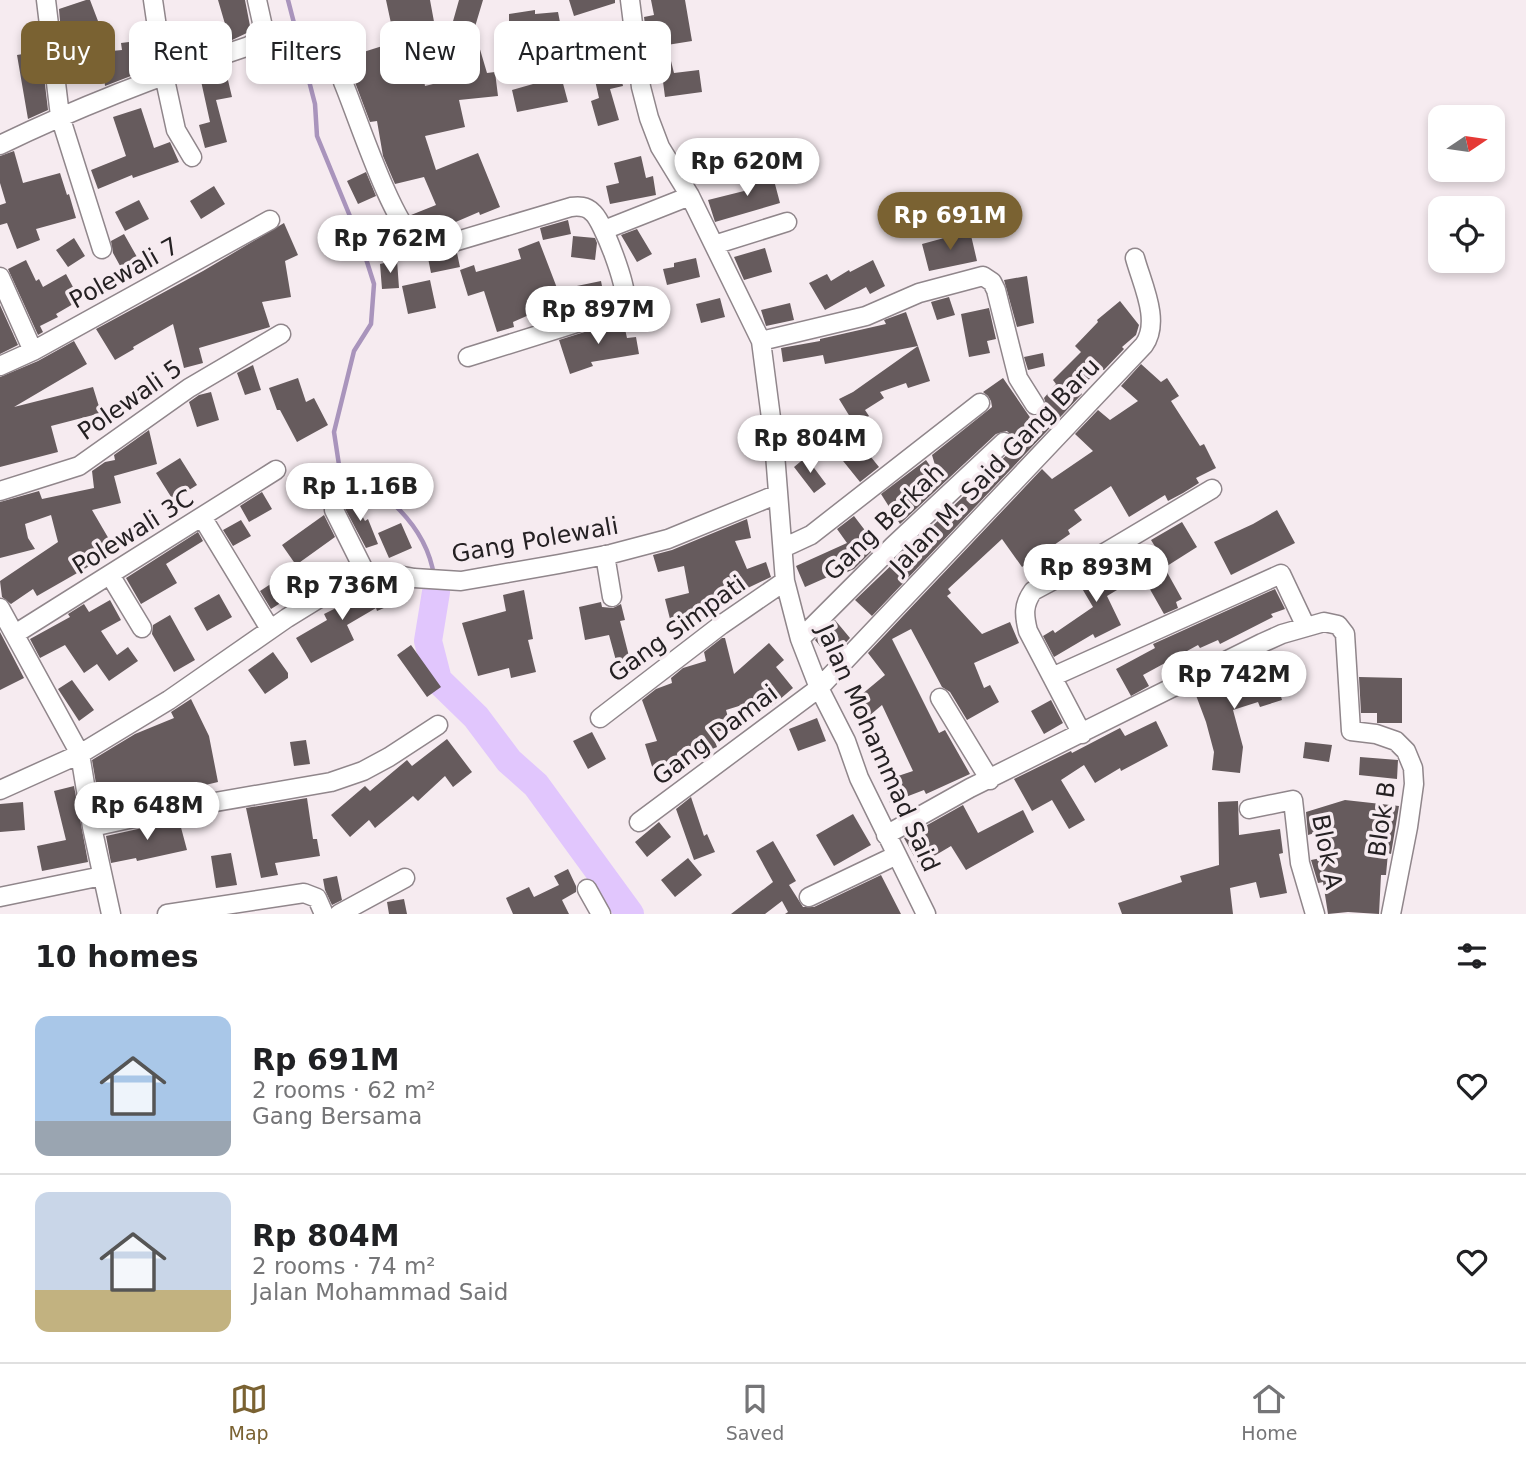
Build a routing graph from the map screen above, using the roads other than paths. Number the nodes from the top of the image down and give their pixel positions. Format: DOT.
graph roads {
  1 [pos="46,0"];
  2 [pos="153,0"];
  3 [pos="257,0"];
  4 [pos="630,0"];
  5 [pos="156,21"];
  6 [pos="232,52"];
  7 [pos="141,84"];
  8 [pos="166,84"];
  9 [pos="344,84"];
  10 [pos="60,116"];
  11 [pos="0,145"];
  12 [pos="192,157"];
  13 [pos="690,196"];
  14 [pos="270,220"];
  15 [pos="787,222"];
  16 [pos="604,230"];
  17 [pos="714,245"];
  18 [pos="102,249"];
  19 [pos="1135,258"];
  20 [pos="0,277"];
  21 [pos="281,334"];
  22 [pos="761,341"];
  23 [pos="33,351"];
  24 [pos="468,357"];
  25 [pos="0,366"];
  26 [pos="981,402"];
  27 [pos="1035,405"];
  28 [pos="1003,442"];
  29 [pos="276,470"];
  30 [pos="1213,489"];
  31 [pos="0,491"];
  32 [pos="778,494"];
  33 [pos="334,510"];
  34 [pos="202,517"];
  35 [pos="783,548"];
  36 [pos="605,555"];
  37 [pos="366,574"];
  38 [pos="110,575"];
  39 [pos="785,581"];
  40 [pos="612,597"];
  41 [pos="0,608"];
  42 [pos="1306,627"];
  43 [pos="142,628"];
  44 [pos="270,629"];
  45 [pos="15,634"];
  46 [pos="800,639"];
  47 [pos="1052,677"];
  48 [pos="819,688"];
  49 [pos="940,698"];
  50 [pos="600,718"];
  51 [pos="438,724"];
  52 [pos="1082,734"];
  53 [pos="80,754"];
  54 [pos="990,780"];
  55 [pos="0,790"];
  56 [pos="1249,809"];
  57 [pos="639,822"];
  58 [pos="92,827"];
  59 [pos="886,835"];
  60 [pos="897,855"];
  61 [pos="102,876"];
  62 [pos="405,878"];
  63 [pos="587,889"];
  64 [pos="0,897"];
  65 [pos="809,897"];
  66 [pos="111,914"];
  67 [pos="167,914"];
  68 [pos="324,914"];
  69 [pos="339,914"];
  70 [pos="601,914"];
  71 [pos="926,914"];
  72 [pos="1315,914"];
  73 [pos="1391,914"];
  1 -- 10 [label="street"];
  2 -- 5 [label="street"];
  3 -- 6 [label="street"];
  4 -- 13 [label="street, Jalan Mohammad Said"];
  7 -- 10 [label="street"];
  8 -- 12 [label="street"];
  9 -- 16 [label="street"];
  10 -- 11 [label="street"];
  10 -- 18 [label="street"];
  13 -- 16 [label="street"];
  13 -- 17 [label="street, Jalan Mohammad Said"];
  14 -- 23 [label="street, Polewali 7"];
  15 -- 17 [label="street"];
  16 -- 24 [label="street"];
  17 -- 22 [label="street, Jalan Mohammad Said"];
  19 -- 48 [label="street, Jalan M. Said Gang Baru"];
  20 -- 23 [label="street"];
  21 -- 31 [label="street, Polewali 5"];
  22 -- 27 [label="street"];
  22 -- 32 [label="street, Jalan Mohammad Said"];
  23 -- 25 [label="street, Polewali 7"];
  26 -- 35 [label="street"];
  28 -- 46 [label="street, Gang Berkah"];
  29 -- 34 [label="street, Polewali 3C"];
  30 -- 47 [label="street"];
  32 -- 35 [label="street, Jalan Mohammad Said"];
  32 -- 36 [label="street, Gang Polewali"];
  33 -- 37 [label="street"];
  34 -- 38 [label="street, Polewali 3C"];
  34 -- 44 [label="street"];
  35 -- 39 [label="street, Jalan Mohammad Said"];
  36 -- 37 [label="street, Gang Polewali"];
  36 -- 40 [label="street"];
  37 -- 44 [label="street, Gang Polewali"];
  38 -- 43 [label="street"];
  38 -- 45 [label="street, Polewali 3C"];
  39 -- 46 [label="street, Jalan Mohammad Said"];
  39 -- 50 [label="street, Gang Simpati"];
  41 -- 45 [label="street"];
  42 -- 47 [label="street"];
  42 -- 52 [label="street"];
  42 -- 73 [label="street, Blok B"];
  44 -- 53 [label="street, Gang Polewali"];
  45 -- 53 [label="street"];
  46 -- 48 [label="street, Jalan Mohammad Said"];
  47 -- 52 [label="street"];
  48 -- 57 [label="street, Gang Damai"];
  48 -- 59 [label="street, Jalan Mohammad Said"];
  49 -- 54 [label="street"];
  51 -- 58 [label="street"];
  52 -- 54 [label="street"];
  53 -- 55 [label="street, Gang Polewali"];
  53 -- 58 [label="street"];
  54 -- 59 [label="street"];
  56 -- 72 [label="street, Blok A"];
  58 -- 61 [label="street"];
  59 -- 60 [label="street, Jalan Mohammad Said"];
  60 -- 65 [label="street"];
  60 -- 71 [label="street, Jalan Mohammad Said"];
  61 -- 64 [label="street"];
  61 -- 66 [label="street"];
  62 -- 69 [label="street"];
  63 -- 70 [label="street"];
  67 -- 68 [label="street"];
}
